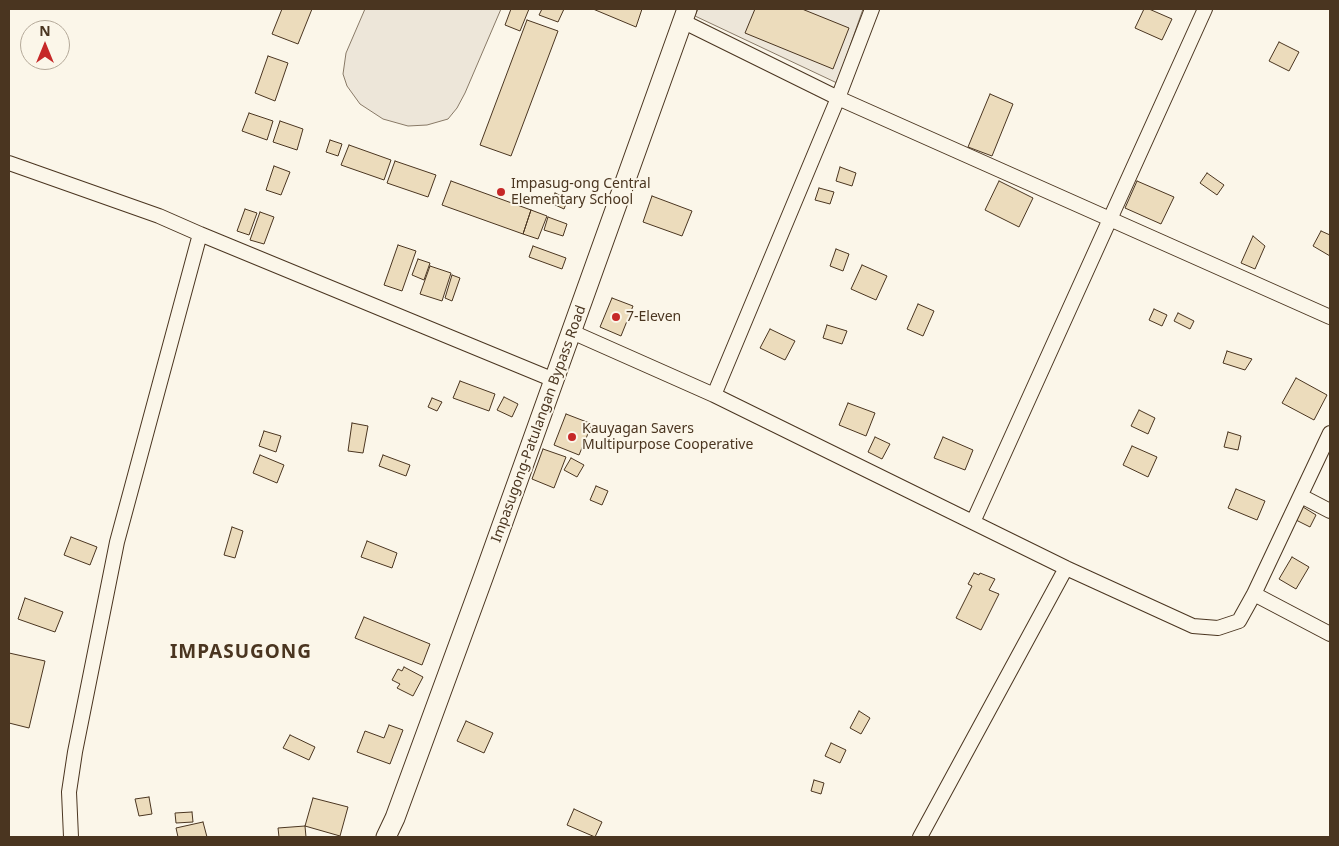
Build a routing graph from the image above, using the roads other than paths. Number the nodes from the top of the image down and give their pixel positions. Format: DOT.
graph roads {
  1 [pos="872,9"];
  2 [pos="1205,9"];
  3 [pos="684,15"];
  4 [pos="838,98"];
  5 [pos="9,163"];
  6 [pos="1112,219"];
  7 [pos="200,234"];
  8 [pos="1330,317"];
  9 [pos="572,332"];
  10 [pos="554,380"];
  11 [pos="714,396"];
  12 [pos="1329,437"];
  13 [pos="1302,496"];
  14 [pos="1330,511"];
  15 [pos="974,522"];
  16 [pos="1066,568"];
  17 [pos="1254,594"];
  18 [pos="1330,634"];
  19 [pos="71,837"];
  20 [pos="386,837"];
  21 [pos="920,837"];
  1 -- 4 [label="street"];
  2 -- 6 [label="street"];
  3 -- 4 [label="street"];
  3 -- 9 [label="main road, Impasugong-Patulangan Bypass Road"];
  4 -- 6 [label="street"];
  4 -- 11 [label="street"];
  5 -- 7 [label="street"];
  6 -- 8 [label="street"];
  6 -- 15 [label="street"];
  7 -- 10 [label="street"];
  7 -- 19 [label="street"];
  9 -- 10 [label="main road, Impasugong-Patulangan Bypass Road"];
  9 -- 11 [label="street"];
  10 -- 20 [label="main road, Impasugong-Patulangan Bypass Road"];
  11 -- 15 [label="street"];
  12 -- 13 [label="street"];
  13 -- 14 [label="street"];
  13 -- 17 [label="street"];
  15 -- 16 [label="street"];
  16 -- 17 [label="street"];
  16 -- 21 [label="street"];
  17 -- 18 [label="street"];
}
